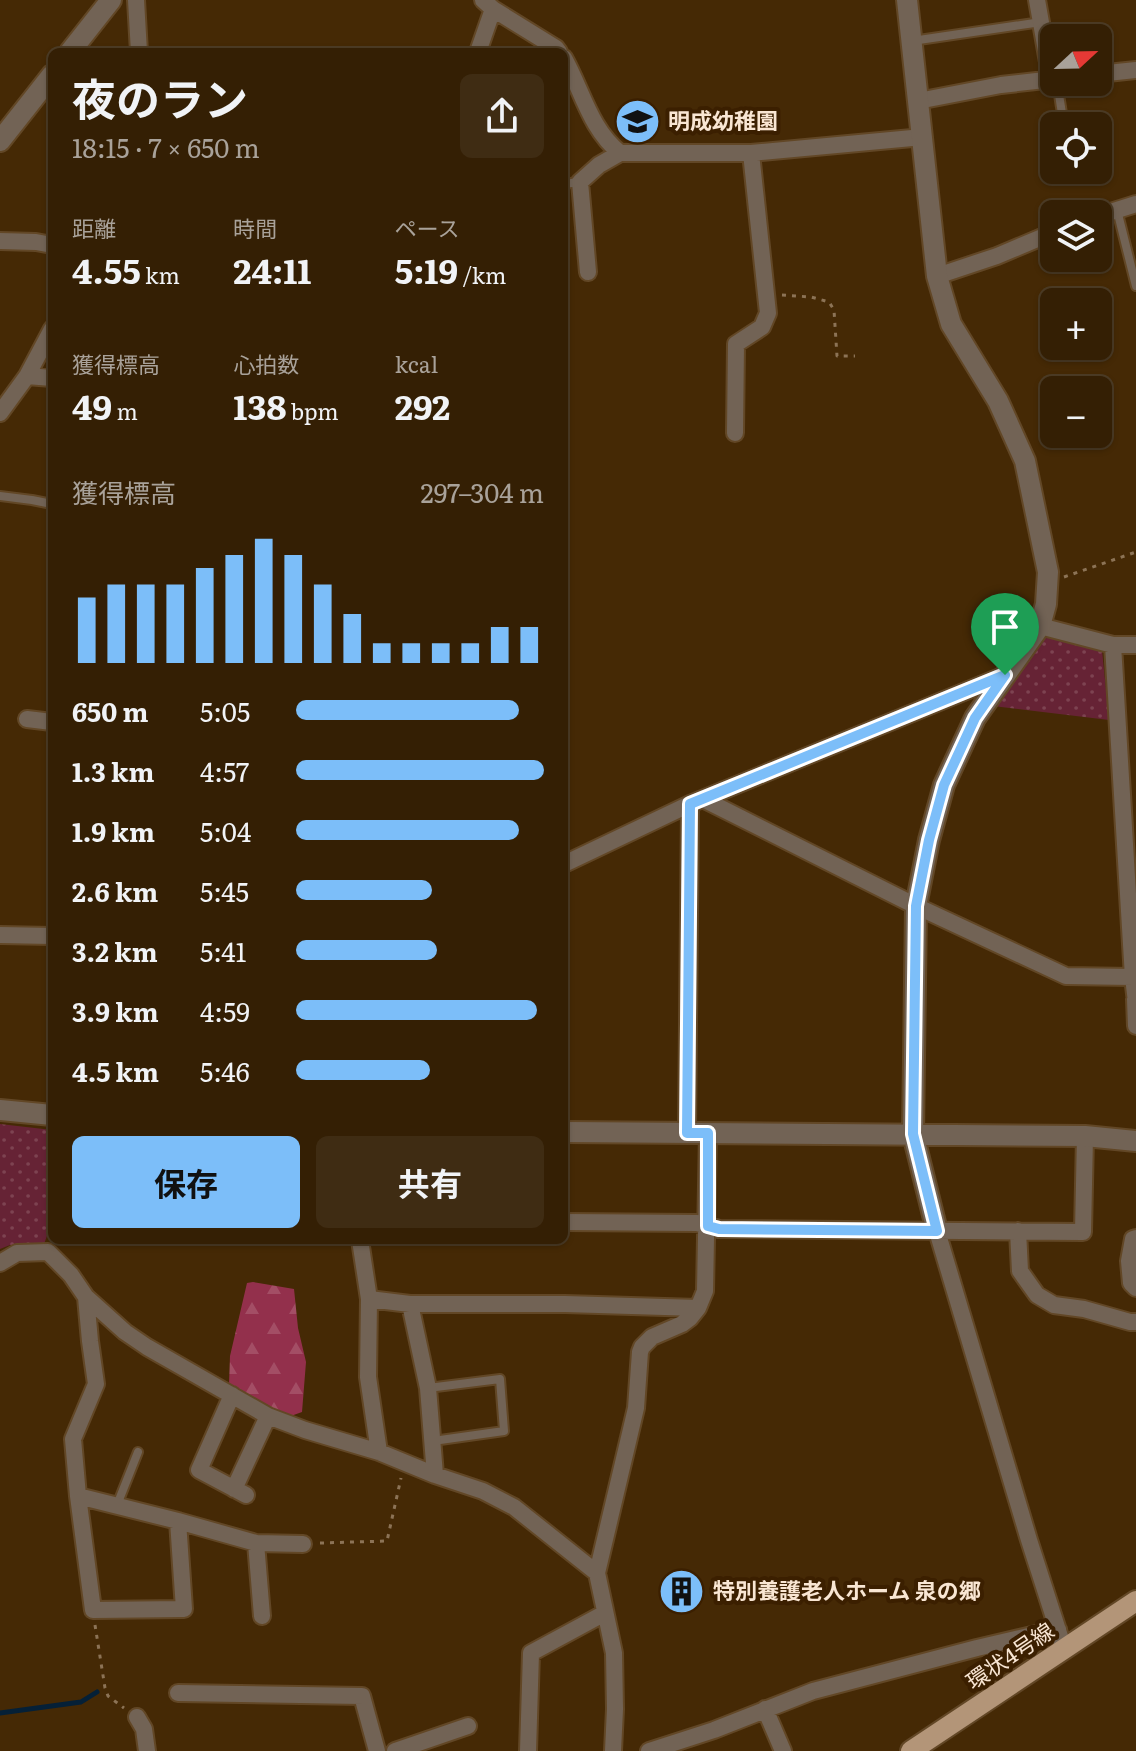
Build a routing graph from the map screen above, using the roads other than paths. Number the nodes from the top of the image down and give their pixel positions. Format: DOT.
graph roads {
  1 [pos="111,0"];
  2 [pos="136,0"];
  3 [pos="907,0"];
  4 [pos="1037,0"];
  5 [pos="488,4"];
  6 [pos="1041,22"];
  7 [pos="911,41"];
  8 [pos="73,48"];
  9 [pos="139,48"];
  10 [pos="479,48"];
  11 [pos="556,48"];
  12 [pos="568,66"];
  13 [pos="1136,70"];
  14 [pos="1112,73"];
  15 [pos="48,80"];
  16 [pos="1040,81"];
  17 [pos="918,101"];
  18 [pos="923,137"];
  19 [pos="0,141"];
  20 [pos="620,153"];
  21 [pos="751,153"];
  22 [pos="572,183"];
  23 [pos="1136,204"];
  24 [pos="1117,209"];
  25 [pos="1112,211"];
  26 [pos="1040,238"];
  27 [pos="0,241"];
  28 [pos="48,244"];
  29 [pos="588,272"];
  30 [pos="937,276"];
  31 [pos="1136,286"];
  32 [pos="48,337"];
  33 [pos="27,376"];
  34 [pos="48,378"];
  35 [pos="0,413"];
  36 [pos="735,433"];
  37 [pos="0,496"];
  38 [pos="48,503"];
  39 [pos="1040,626"];
  40 [pos="1113,645"];
  41 [pos="1136,645"];
  42 [pos="1005,675"];
  43 [pos="27,719"];
  44 [pos="48,722"];
  45 [pos="696,801"];
  46 [pos="568,862"];
  47 [pos="916,906"];
  48 [pos="0,935"];
  49 [pos="48,936"];
  50 [pos="1133,977"];
  51 [pos="1135,1000"];
  52 [pos="1136,1026"];
  53 [pos="0,1110"];
  54 [pos="48,1115"];
  55 [pos="568,1132"];
  56 [pos="687,1133"];
  57 [pos="708,1133"];
  58 [pos="913,1134"];
  59 [pos="1085,1136"];
  60 [pos="1136,1141"];
  61 [pos="568,1222"];
  62 [pos="708,1226"];
  63 [pos="937,1231"];
  64 [pos="1018,1231"];
  65 [pos="1136,1238"];
  66 [pos="361,1244"];
  67 [pos="50,1246"];
  68 [pos="0,1263"];
  69 [pos="1136,1288"];
  70 [pos="86,1297"];
  71 [pos="369,1299"];
  72 [pos="410,1304"];
  73 [pos="698,1308"];
  74 [pos="1136,1322"];
  75 [pos="428,1388"];
  76 [pos="232,1395"];
  77 [pos="268,1416"];
  78 [pos="433,1441"];
  79 [pos="138,1452"];
  80 [pos="379,1452"];
  81 [pos="435,1475"];
  82 [pos="78,1496"];
  83 [pos="117,1505"];
  84 [pos="178,1521"];
  85 [pos="256,1543"];
  86 [pos="303,1544"];
  87 [pos="597,1573"];
  88 [pos="1136,1601"];
  89 [pos="605,1613"];
  90 [pos="262,1616"];
  91 [pos="1061,1639"];
  92 [pos="178,1693"];
  93 [pos="765,1709"];
  94 [pos="137,1717"];
  95 [pos="468,1726"];
  96 [pos="147,1751"];
  97 [pos="377,1751"];
  98 [pos="395,1751"];
  99 [pos="528,1751"];
  100 [pos="613,1751"];
  101 [pos="649,1751"];
  102 [pos="783,1751"];
  103 [pos="911,1751"];
  1 -- 8 [label="street"];
  2 -- 9 [label="street"];
  3 -- 7 [label="street"];
  4 -- 6 [label="street"];
  5 -- 10 [label="street"];
  5 -- 11 [label="street"];
  6 -- 7 [label="lane"];
  7 -- 17 [label="street"];
  12 -- 20 [label="street"];
  13 -- 14 [label="street"];
  15 -- 19 [label="street"];
  16 -- 17 [label="street"];
  17 -- 18 [label="street"];
  18 -- 21 [label="street"];
  18 -- 30 [label="street"];
  20 -- 21 [label="street"];
  20 -- 22 [label="street"];
  21 -- 36 [label="street"];
  22 -- 29 [label="street"];
  23 -- 24 [label="street"];
  24 -- 25 [label="street"];
  24 -- 31 [label="lane"];
  26 -- 30 [label="street"];
  27 -- 28 [label="street"];
  30 -- 39 [label="street"];
  32 -- 33 [label="street"];
  33 -- 34 [label="street"];
  33 -- 35 [label="street"];
  37 -- 38 [label="lane"];
  39 -- 40 [label="street"];
  39 -- 42 [label="street"];
  40 -- 41 [label="street"];
  40 -- 50 [label="street"];
  42 -- 45 [label="street"];
  42 -- 47 [label="street"];
  43 -- 44 [label="street"];
  45 -- 46 [label="street"];
  45 -- 47 [label="street"];
  45 -- 56 [label="street"];
  47 -- 50 [label="street"];
  47 -- 58 [label="street"];
  48 -- 49 [label="street"];
  50 -- 51 [label="street"];
  51 -- 52 [label="street"];
  53 -- 54 [label="street"];
  55 -- 56 [label="street"];
  56 -- 57 [label="street"];
  57 -- 58 [label="street"];
  57 -- 62 [label="street"];
  58 -- 59 [label="street"];
  58 -- 63 [label="street"];
  59 -- 60 [label="street"];
  59 -- 64 [label="street"];
  61 -- 62 [label="street"];
  62 -- 63 [label="street"];
  62 -- 73 [label="street"];
  63 -- 64 [label="street"];
  63 -- 91 [label="street"];
  64 -- 74 [label="street"];
  65 -- 69 [label="street"];
  66 -- 71 [label="street"];
  67 -- 68 [label="street"];
  67 -- 70 [label="street"];
  70 -- 76 [label="street"];
  70 -- 82 [label="street"];
  71 -- 72 [label="street"];
  71 -- 80 [label="street"];
  72 -- 73 [label="street"];
  72 -- 75 [label="street"];
  73 -- 87 [label="street"];
  75 -- 78 [label="street"];
  75 -- 78 [label="lane"];
  76 -- 77 [label="street"];
  76 -- 77 [label="street"];
  77 -- 80 [label="street"];
  78 -- 81 [label="street"];
  79 -- 83 [label="lane"];
  80 -- 81 [label="street"];
  81 -- 87 [label="street"];
  82 -- 83 [label="street"];
  82 -- 84 [label="street"];
  83 -- 84 [label="street"];
  84 -- 85 [label="street"];
  85 -- 86 [label="street"];
  85 -- 90 [label="street"];
  87 -- 89 [label="street"];
  88 -- 91 [label="main road, 環状4号線"];
  89 -- 99 [label="street"];
  89 -- 100 [label="street"];
  91 -- 93 [label="street"];
  91 -- 103 [label="main road, 環状4号線"];
  92 -- 97 [label="street"];
  93 -- 101 [label="street"];
  93 -- 102 [label="street"];
  94 -- 96 [label="street"];
  95 -- 98 [label="street"];
}
